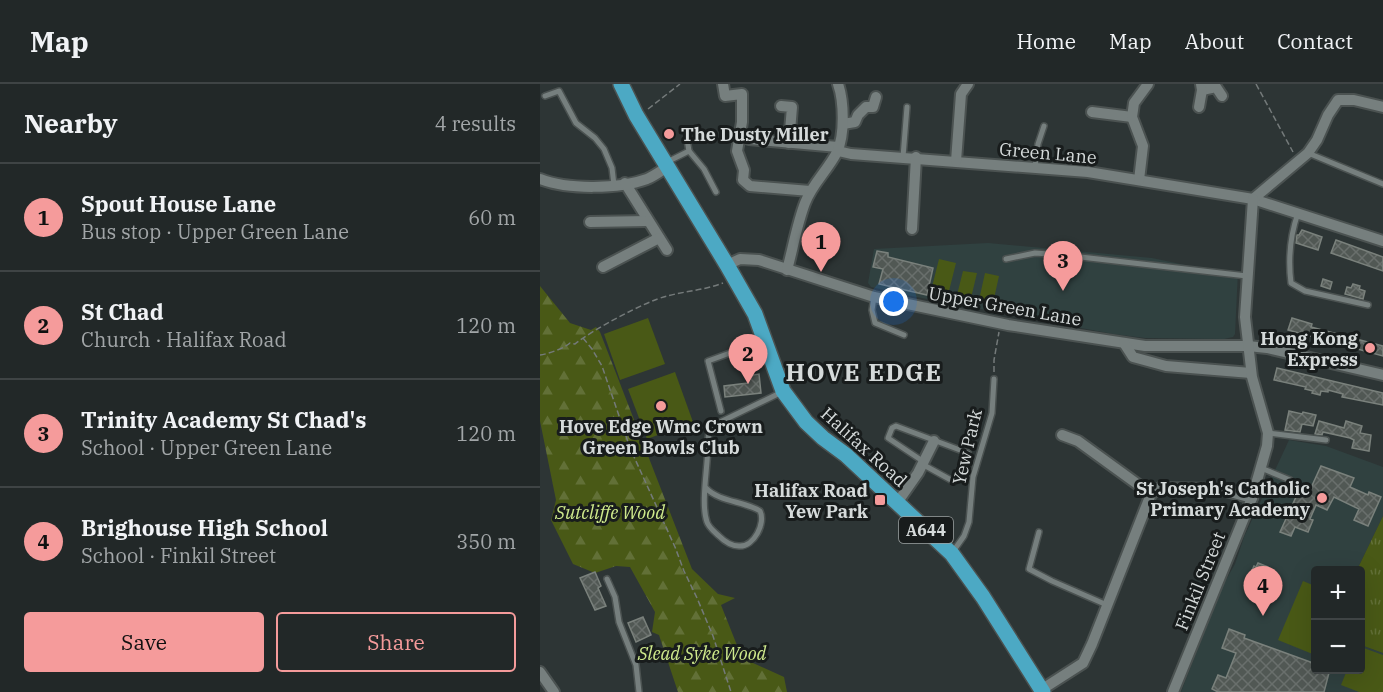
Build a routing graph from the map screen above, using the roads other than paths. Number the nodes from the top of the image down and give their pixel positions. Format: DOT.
graph roads {
  1 [pos="621,84"];
  2 [pos="723,84"];
  3 [pos="838,84"];
  4 [pos="968,84"];
  5 [pos="1148,84"];
  6 [pos="1202,87"];
  7 [pos="545,96"];
  8 [pos="1222,96"];
  9 [pos="876,97"];
  10 [pos="781,106"];
  11 [pos="907,107"];
  12 [pos="1199,107"];
  13 [pos="1383,107"];
  14 [pos="1092,112"];
  15 [pos="1132,117"];
  16 [pos="843,124"];
  17 [pos="1044,126"];
  18 [pos="687,139"];
  19 [pos="749,140"];
  20 [pos="789,143"];
  21 [pos="838,149"];
  22 [pos="690,151"];
  23 [pos="1308,153"];
  24 [pos="903,157"];
  25 [pos="916,157"];
  26 [pos="956,161"];
  27 [pos="666,165"];
  28 [pos="1035,167"];
  29 [pos="540,179"];
  30 [pos="1139,180"];
  31 [pos="620,184"];
  32 [pos="1383,184"];
  33 [pos="810,191"];
  34 [pos="716,192"];
  35 [pos="1253,199"];
  36 [pos="1298,213"];
  37 [pos="648,221"];
  38 [pos="590,222"];
  39 [pos="912,229"];
  40 [pos="658,238"];
  41 [pos="1383,241"];
  42 [pos="667,250"];
  43 [pos="1006,259"];
  44 [pos="728,265"];
  45 [pos="603,267"];
  46 [pos="787,270"];
  47 [pos="1247,276"];
  48 [pos="874,297"];
  49 [pos="1368,305"];
  50 [pos="904,335"];
  51 [pos="765,340"];
  52 [pos="1124,343"];
  53 [pos="1248,346"];
  54 [pos="1251,373"];
  55 [pos="1383,375"];
  56 [pos="994,379"];
  57 [pos="783,391"];
  58 [pos="721,411"];
  59 [pos="1081,429"];
  60 [pos="1268,434"];
  61 [pos="1062,435"];
  62 [pos="1326,440"];
  63 [pos="934,441"];
  64 [pos="1078,441"];
  65 [pos="968,453"];
  66 [pos="923,463"];
  67 [pos="1259,472"];
  68 [pos="951,480"];
  69 [pos="1290,480"];
  70 [pos="706,488"];
  71 [pos="1151,494"];
  72 [pos="1252,498"];
  73 [pos="897,503"];
  74 [pos="1039,532"];
  75 [pos="952,554"];
  76 [pos="607,579"];
  77 [pos="1107,605"];
  78 [pos="540,672"];
  79 [pos="1042,691"];
  80 [pos="1175,691"];
  81 [pos="554,692"];
  82 [pos="639,692"];
  1 -- 27 [label="main road, Halifax Road / A644"];
  2 -- 33 [label="street"];
  3 -- 16 [label="street"];
  4 -- 26 [label="street"];
  5 -- 15 [label="street"];
  6 -- 8 [label="street"];
  6 -- 12 [label="street"];
  7 -- 31 [label="lane"];
  9 -- 16 [label="street"];
  10 -- 20 [label="street"];
  11 -- 24 [label="lane"];
  13 -- 23 [label="street"];
  14 -- 15 [label="street"];
  15 -- 30 [label="street"];
  16 -- 21 [label="street"];
  17 -- 28 [label="lane"];
  18 -- 22 [label="lane"];
  19 -- 20 [label="street, Green Lane"];
  20 -- 21 [label="street, Green Lane"];
  21 -- 24 [label="street, Green Lane"];
  21 -- 33 [label="street"];
  22 -- 27 [label="lane"];
  22 -- 34 [label="lane"];
  23 -- 32 [label="lane"];
  23 -- 35 [label="street"];
  24 -- 25 [label="street, Green Lane"];
  25 -- 26 [label="street, Green Lane"];
  25 -- 39 [label="street"];
  26 -- 28 [label="street, Green Lane"];
  27 -- 31 [label="street"];
  27 -- 44 [label="main road, Halifax Road / A644"];
  28 -- 30 [label="street, Green Lane"];
  29 -- 31 [label="street"];
  30 -- 35 [label="street, Green Lane"];
  31 -- 37 [label="street"];
  33 -- 46 [label="street"];
  35 -- 36 [label="street, Green Lane"];
  35 -- 47 [label="street, Finkil Street"];
  36 -- 41 [label="street, Green Lane"];
  36 -- 49 [label="lane"];
  37 -- 38 [label="street"];
  37 -- 40 [label="street"];
  40 -- 42 [label="street"];
  40 -- 45 [label="street"];
  43 -- 47 [label="lane"];
  44 -- 46 [label="street, Upper Green Lane"];
  44 -- 51 [label="main road, Halifax Road / A644"];
  46 -- 48 [label="street, Upper Green Lane"];
  47 -- 53 [label="street, Finkil Street"];
  48 -- 50 [label="lane"];
  48 -- 52 [label="street, Upper Green Lane"];
  51 -- 57 [label="main road, Halifax Road / A644"];
  51 -- 58 [label="lane"];
  52 -- 53 [label="street, Upper Green Lane"];
  52 -- 54 [label="street"];
  53 -- 54 [label="street, Finkil Street"];
  53 -- 55 [label="street, Upper Green Lane"];
  54 -- 60 [label="street, Finkil Street"];
  56 -- 75 [label="lane, Yew Park"];
  57 -- 70 [label="lane"];
  57 -- 73 [label="main road, Halifax Road / A644"];
  59 -- 64 [label="street"];
  60 -- 62 [label="lane"];
  60 -- 67 [label="street, Finkil Street"];
  61 -- 64 [label="street"];
  63 -- 65 [label="lane"];
  63 -- 66 [label="street"];
  63 -- 66 [label="lane"];
  64 -- 71 [label="street"];
  66 -- 68 [label="lane"];
  66 -- 73 [label="street"];
  67 -- 69 [label="lane"];
  67 -- 72 [label="street, Finkil Street"];
  70 -- 70 [label="lane"];
  71 -- 72 [label="street"];
  71 -- 77 [label="street"];
  72 -- 80 [label="street, Finkil Street"];
  73 -- 75 [label="main road, Halifax Road / A644"];
  74 -- 77 [label="lane"];
  75 -- 79 [label="main road, Halifax Road / A644"];
  76 -- 82 [label="lane"];
  77 -- 79 [label="street"];
  78 -- 81 [label="street"];
}
